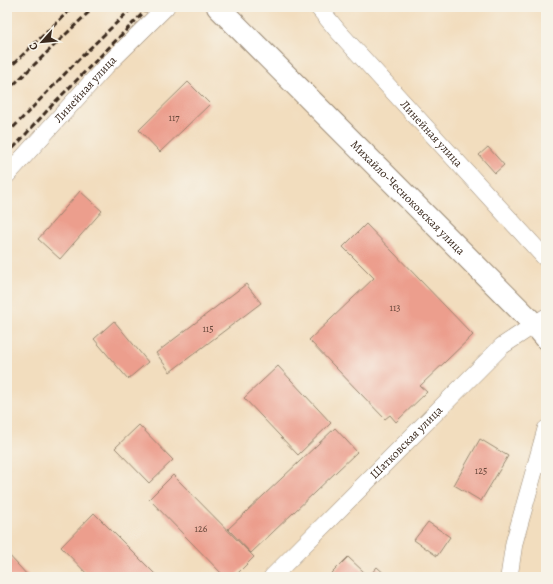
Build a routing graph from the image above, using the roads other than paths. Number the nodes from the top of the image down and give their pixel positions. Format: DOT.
graph roads {
  1 [pos="166,7"];
  2 [pos="218,7"];
  3 [pos="318,7"];
  4 [pos="7,175"];
  5 [pos="546,259"];
  6 [pos="542,327"];
  7 [pos="546,429"];
  8 [pos="272,577"];
  9 [pos="508,577"];
  1 -- 4 [label="street, Линейная улица"];
  2 -- 6 [label="street, Михайло-Чесноковская улица"];
  3 -- 5 [label="street, Линейная улица"];
  6 -- 8 [label="street, Шатковская улица"];
  7 -- 9 [label="street"];
}
